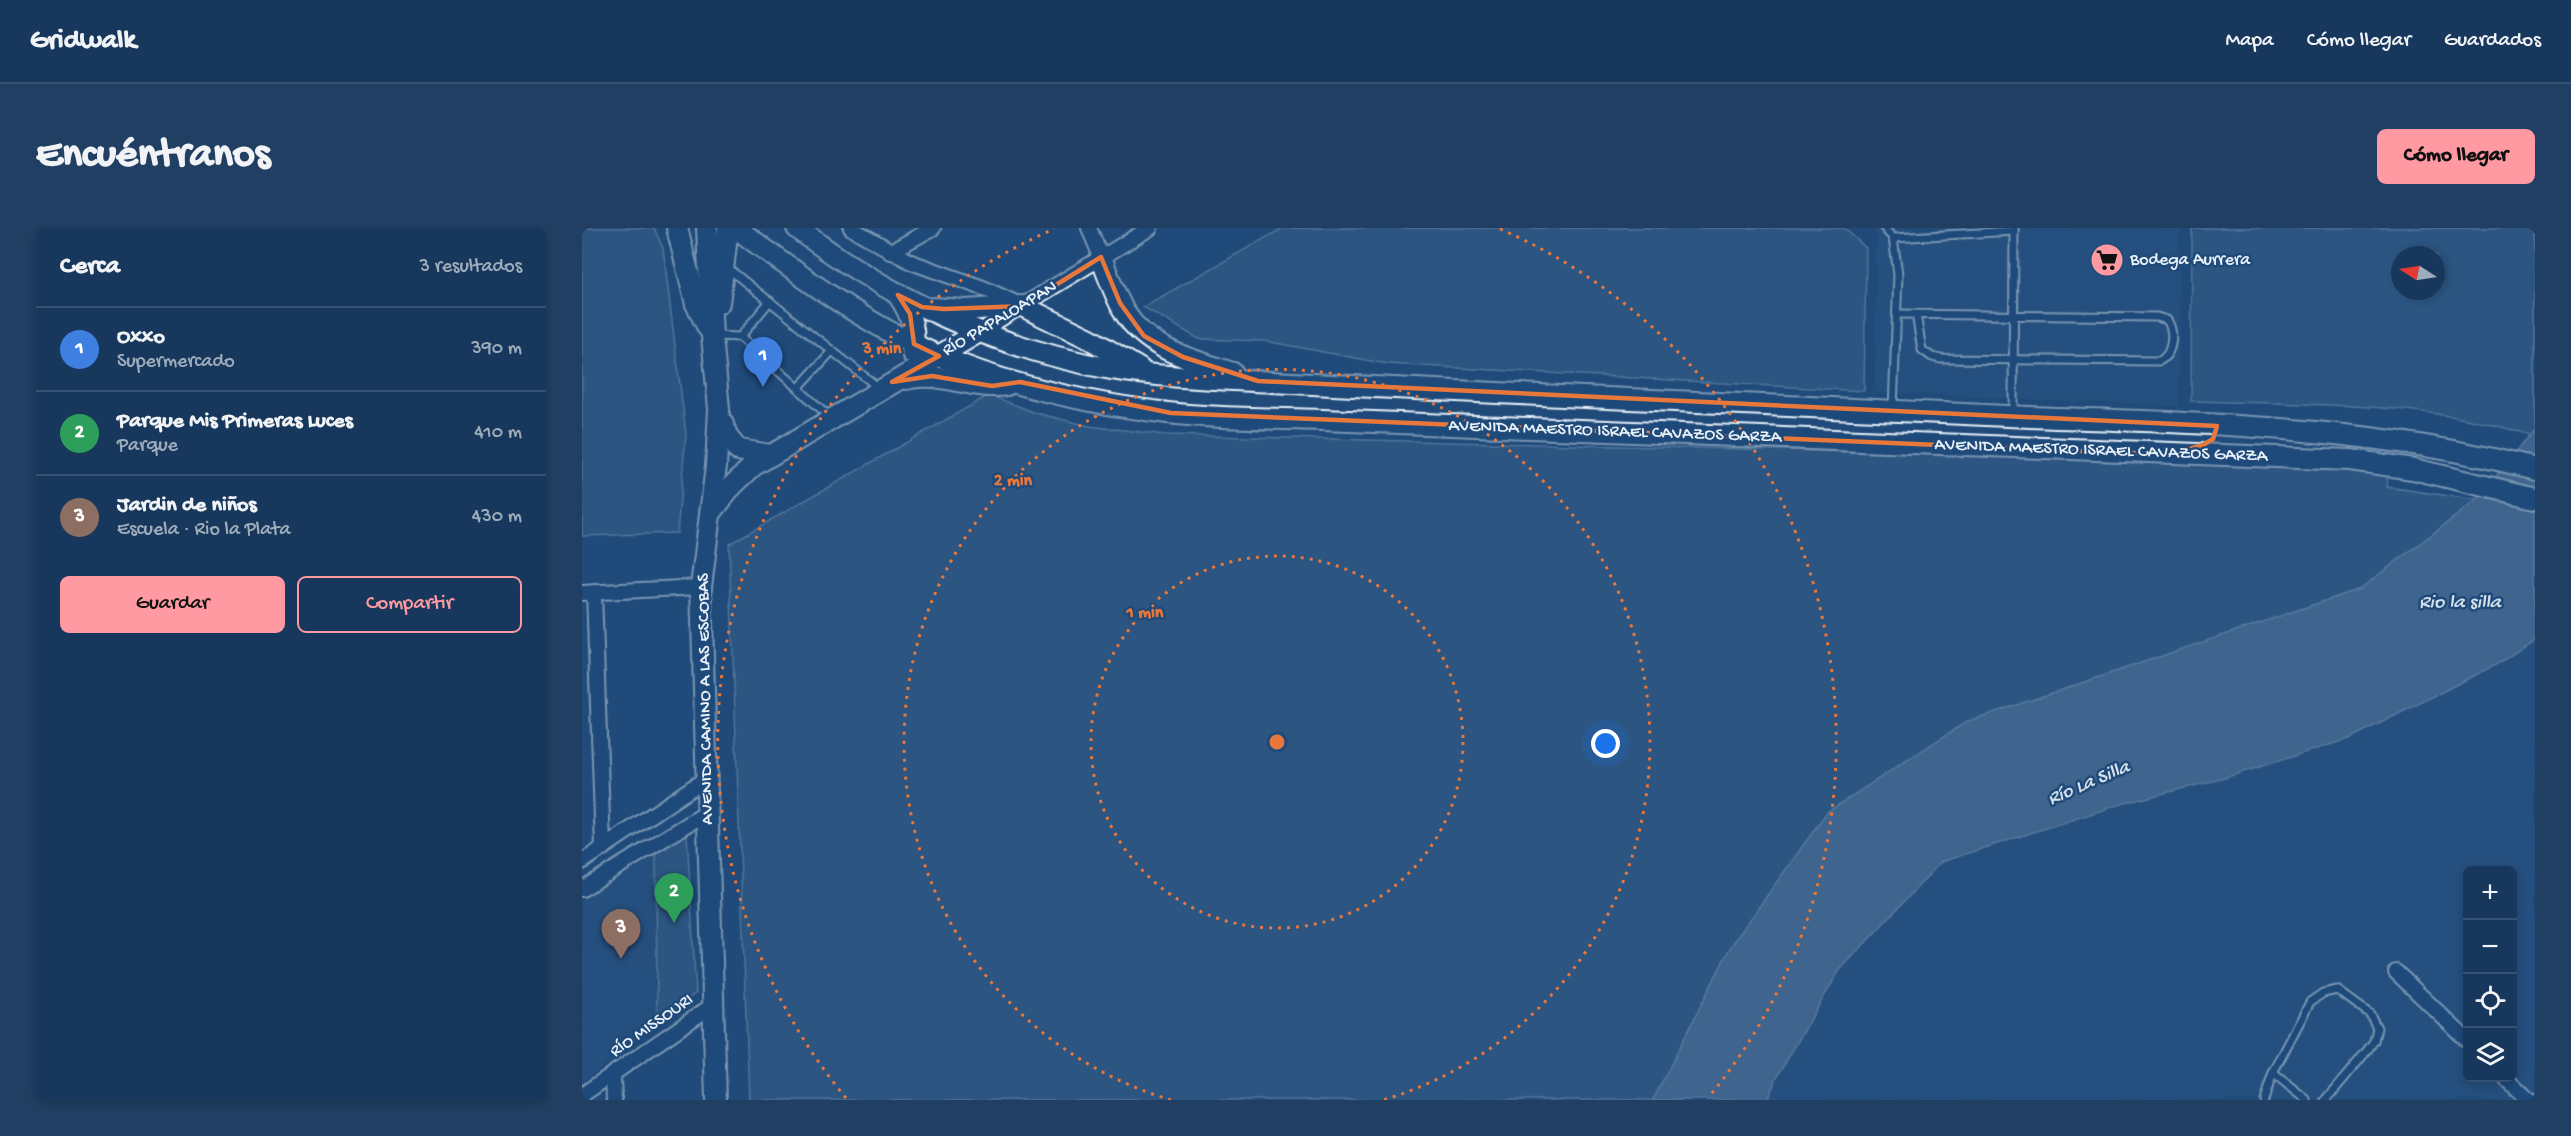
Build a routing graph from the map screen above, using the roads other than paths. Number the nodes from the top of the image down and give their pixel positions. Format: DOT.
graph roads {
  1 [pos="677,228"];
  2 [pos="707,228"];
  3 [pos="728,228"];
  4 [pos="736,228"];
  5 [pos="796,228"];
  6 [pos="851,228"];
  7 [pos="933,228"];
  8 [pos="1089,228"];
  9 [pos="1150,228"];
  10 [pos="1884,228"];
  11 [pos="1897,228"];
  12 [pos="2014,230"];
  13 [pos="1893,238"];
  14 [pos="890,252"];
  15 [pos="1101,257"];
  16 [pos="724,265"];
  17 [pos="898,295"];
  18 [pos="771,302"];
  19 [pos="1022,306"];
  20 [pos="922,307"];
  21 [pos="1896,314"];
  22 [pos="1916,314"];
  23 [pos="2013,316"];
  24 [pos="712,330"];
  25 [pos="979,332"];
  26 [pos="740,338"];
  27 [pos="914,344"];
  28 [pos="832,351"];
  29 [pos="939,356"];
  30 [pos="2013,360"];
  31 [pos="1150,375"];
  32 [pos="1258,381"];
  33 [pos="1020,382"];
  34 [pos="890,384"];
  35 [pos="798,388"];
  36 [pos="1670,401"];
  37 [pos="719,409"];
  38 [pos="1893,410"];
  39 [pos="2013,416"];
  40 [pos="832,419"];
  41 [pos="2217,426"];
  42 [pos="1602,431"];
  43 [pos="2173,454"];
  44 [pos="770,455"];
  45 [pos="2535,469"];
  46 [pos="2535,498"];
  47 [pos="708,516"];
  48 [pos="701,587"];
  49 [pos="588,593"];
  50 [pos="708,777"];
  51 [pos="708,812"];
  52 [pos="603,848"];
  53 [pos="582,862"];
  54 [pos="582,889"];
  55 [pos="2396,972"];
  56 [pos="713,1005"];
  57 [pos="2463,1036"];
  58 [pos="2273,1073"];
  59 [pos="613,1075"];
  60 [pos="2510,1082"];
  61 [pos="582,1095"];
  62 [pos="614,1100"];
  63 [pos="716,1100"];
  64 [pos="2264,1100"];
  65 [pos="2307,1100"];
  66 [pos="2326,1100"];
  67 [pos="2528,1100"];
  1 -- 24 [label="main road"];
  2 -- 24 [label="main road, AVENIDA CAMINO A LAS ESCOBAS"];
  3 -- 16 [label="main road"];
  4 -- 27 [label="main road, AVENIDA MAESTRO ISRAEL CAVAZOS GARZA"];
  5 -- 17 [label="main road, AVENIDA MAESTRO ISRAEL CAVAZOS GARZA"];
  6 -- 14 [label="street"];
  7 -- 14 [label="street"];
  8 -- 15 [label="street"];
  9 -- 15 [label="street, RÍO PAPALOAPAN"];
  10 -- 13 [label="lane"];
  11 -- 13 [label="lane"];
  12 -- 13 [label="lane"];
  12 -- 23 [label="lane"];
  13 -- 21 [label="lane"];
  14 -- 19 [label="street"];
  15 -- 19 [label="street, RÍO PAPALOAPAN"];
  15 -- 32 [label="main road"];
  16 -- 18 [label="lane"];
  16 -- 24 [label="main road"];
  17 -- 20 [label="main road, AVENIDA MAESTRO ISRAEL CAVAZOS GARZA"];
  17 -- 27 [label="main road"];
  18 -- 26 [label="lane"];
  18 -- 28 [label="lane"];
  19 -- 20 [label="main road"];
  19 -- 25 [label="street, RÍO PAPALOAPAN"];
  19 -- 31 [label="main road"];
  20 -- 25 [label="main road, AVENIDA MAESTRO ISRAEL CAVAZOS GARZA"];
  21 -- 22 [label="lane"];
  21 -- 38 [label="lane"];
  22 -- 23 [label="lane"];
  22 -- 30 [label="lane"];
  23 -- 30 [label="lane"];
  23 -- 30 [label="lane"];
  24 -- 26 [label="lane"];
  24 -- 37 [label="main road, AVENIDA CAMINO A LAS ESCOBAS"];
  25 -- 29 [label="main road, RÍO PAPALOAPAN"];
  25 -- 31 [label="main road, AVENIDA MAESTRO ISRAEL CAVAZOS GARZA"];
  26 -- 35 [label="lane"];
  27 -- 29 [label="main road, AVENIDA MAESTRO ISRAEL CAVAZOS GARZA"];
  27 -- 34 [label="main road"];
  28 -- 34 [label="lane"];
  28 -- 35 [label="lane"];
  29 -- 33 [label="main road, AVENIDA MAESTRO ISRAEL CAVAZOS GARZA"];
  29 -- 34 [label="main road, RÍO PAPALOAPAN"];
  30 -- 39 [label="lane"];
  31 -- 32 [label="main road, AVENIDA MAESTRO ISRAEL CAVAZOS GARZA"];
  32 -- 36 [label="main road, AVENIDA MAESTRO ISRAEL CAVAZOS GARZA"];
  33 -- 34 [label="main road"];
  33 -- 42 [label="main road, AVENIDA MAESTRO ISRAEL CAVAZOS GARZA"];
  34 -- 40 [label="main road, RÍO PAPALOAPAN"];
  35 -- 40 [label="lane"];
  36 -- 38 [label="main road, AVENIDA MAESTRO ISRAEL CAVAZOS GARZA"];
  36 -- 42 [label="main road"];
  37 -- 44 [label="main road"];
  37 -- 47 [label="main road, AVENIDA CAMINO A LAS ESCOBAS"];
  38 -- 39 [label="main road, AVENIDA MAESTRO ISRAEL CAVAZOS GARZA"];
  39 -- 41 [label="main road, AVENIDA MAESTRO ISRAEL CAVAZOS GARZA"];
  40 -- 44 [label="main road, RÍO PAPALOAPAN"];
  41 -- 43 [label="main road"];
  41 -- 45 [label="main road, AVENIDA MAESTRO ISRAEL CAVAZOS GARZA"];
  42 -- 43 [label="main road, AVENIDA MAESTRO ISRAEL CAVAZOS GARZA"];
  43 -- 46 [label="main road, AVENIDA MAESTRO ISRAEL CAVAZOS GARZA"];
  44 -- 47 [label="main road, RÍO PAPALOAPAN"];
  47 -- 48 [label="main road, AVENIDA CAMINO A LAS ESCOBAS"];
  48 -- 49 [label="street"];
  48 -- 50 [label="main road, AVENIDA CAMINO A LAS ESCOBAS"];
  49 -- 52 [label="street"];
  50 -- 51 [label="main road, AVENIDA CAMINO A LAS ESCOBAS"];
  50 -- 52 [label="street"];
  51 -- 54 [label="street"];
  51 -- 56 [label="main road, AVENIDA CAMINO A LAS ESCOBAS"];
  52 -- 53 [label="street"];
  55 -- 57 [label="street"];
  56 -- 59 [label="street, RÍO MISSOURI"];
  56 -- 63 [label="main road, AVENIDA CAMINO A LAS ESCOBAS"];
  58 -- 64 [label="lane"];
  58 -- 65 [label="lane"];
  58 -- 66 [label="lane"];
  59 -- 61 [label="street, RÍO MISSOURI"];
  59 -- 62 [label="street"];
  60 -- 67 [label="street"];
}
